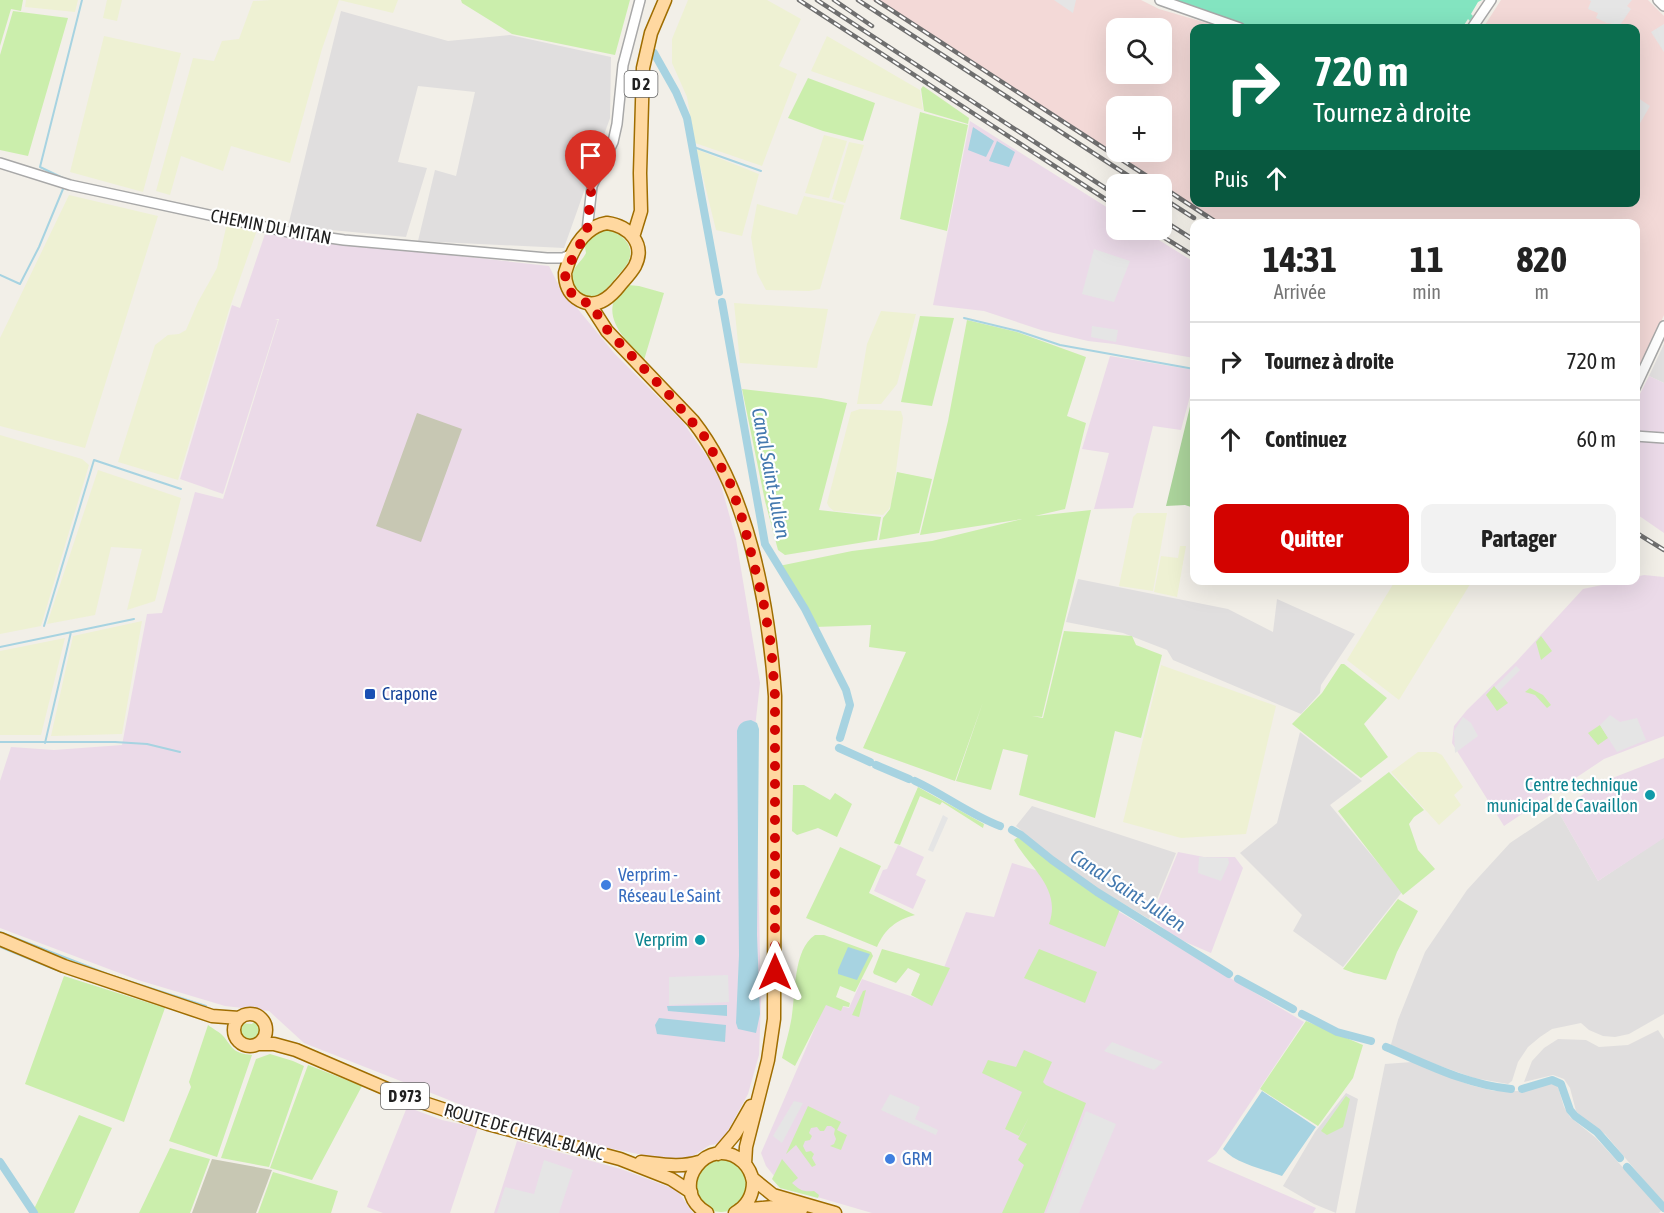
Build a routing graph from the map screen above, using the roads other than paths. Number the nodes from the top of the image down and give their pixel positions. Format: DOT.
graph roads {
  1 [pos="640,0"];
  2 [pos="665,0"];
  3 [pos="1160,0"];
  4 [pos="1491,0"];
  5 [pos="1658,0"];
  6 [pos="1664,6"];
  7 [pos="1229,24"];
  8 [pos="1475,24"];
  9 [pos="0,164"];
  10 [pos="640,173"];
  11 [pos="590,204"];
  12 [pos="607,223"];
  13 [pos="621,226"];
  14 [pos="587,231"];
  15 [pos="633,237"];
  16 [pos="574,253"];
  17 [pos="547,258"];
  18 [pos="565,273"];
  19 [pos="607,300"];
  20 [pos="590,303"];
  21 [pos="1664,326"];
  22 [pos="614,338"];
  23 [pos="1640,377"];
  24 [pos="1640,436"];
  25 [pos="1664,438"];
  26 [pos="0,939"];
  27 [pos="212,1016"];
  28 [pos="239,1018"];
  29 [pos="266,1028"];
  30 [pos="234,1032"];
  31 [pos="258,1044"];
  32 [pos="296,1050"];
  33 [pos="759,1092"];
  34 [pos="718,1154"];
  35 [pos="620,1159"];
  36 [pos="699,1162"];
  37 [pos="745,1164"];
  38 [pos="752,1178"];
  39 [pos="691,1192"];
  40 [pos="704,1212"];
  41 [pos="737,1212"];
  42 [pos="817,1213"];
  43 [pos="835,1213"];
  1 -- 11 [label="street"];
  2 -- 10 [label="main road, D 2"];
  3 -- 7 [label="street"];
  4 -- 8 [label="street"];
  5 -- 6 [label="street"];
  9 -- 17 [label="street, CHEMIN DU MITAN"];
  10 -- 13 [label="main road, D 2"];
  10 -- 15 [label="main road, D 2"];
  11 -- 12 [label="street"];
  11 -- 14 [label="street"];
  12 -- 13 [label="main road"];
  12 -- 14 [label="main road"];
  13 -- 15 [label="main road"];
  14 -- 16 [label="main road"];
  15 -- 19 [label="main road"];
  16 -- 17 [label="street, CHEMIN DU MITAN"];
  16 -- 18 [label="main road"];
  17 -- 18 [label="street"];
  18 -- 20 [label="main road"];
  19 -- 20 [label="main road"];
  19 -- 22 [label="main road"];
  20 -- 22 [label="main road"];
  21 -- 23 [label="street"];
  22 -- 33 [label="main road"];
  24 -- 25 [label="street"];
  26 -- 27 [label="main road"];
  27 -- 28 [label="main road"];
  27 -- 30 [label="main road"];
  28 -- 29 [label="main road"];
  28 -- 30 [label="main road"];
  29 -- 31 [label="main road"];
  29 -- 32 [label="main road, ROUTE DE CHEVAL-BLANC / D 973"];
  30 -- 31 [label="main road"];
  31 -- 32 [label="main road, ROUTE DE CHEVAL-BLANC / D 973"];
  32 -- 35 [label="main road, ROUTE DE CHEVAL-BLANC / D 973"];
  33 -- 34 [label="main road"];
  33 -- 37 [label="main road"];
  34 -- 36 [label="main road"];
  34 -- 37 [label="main road"];
  35 -- 36 [label="main road, D 973"];
  35 -- 39 [label="main road, D 973"];
  36 -- 39 [label="main road"];
  37 -- 38 [label="main road"];
  38 -- 41 [label="main road"];
  38 -- 43 [label="main road"];
  39 -- 40 [label="main road"];
  41 -- 42 [label="main road"];
}
